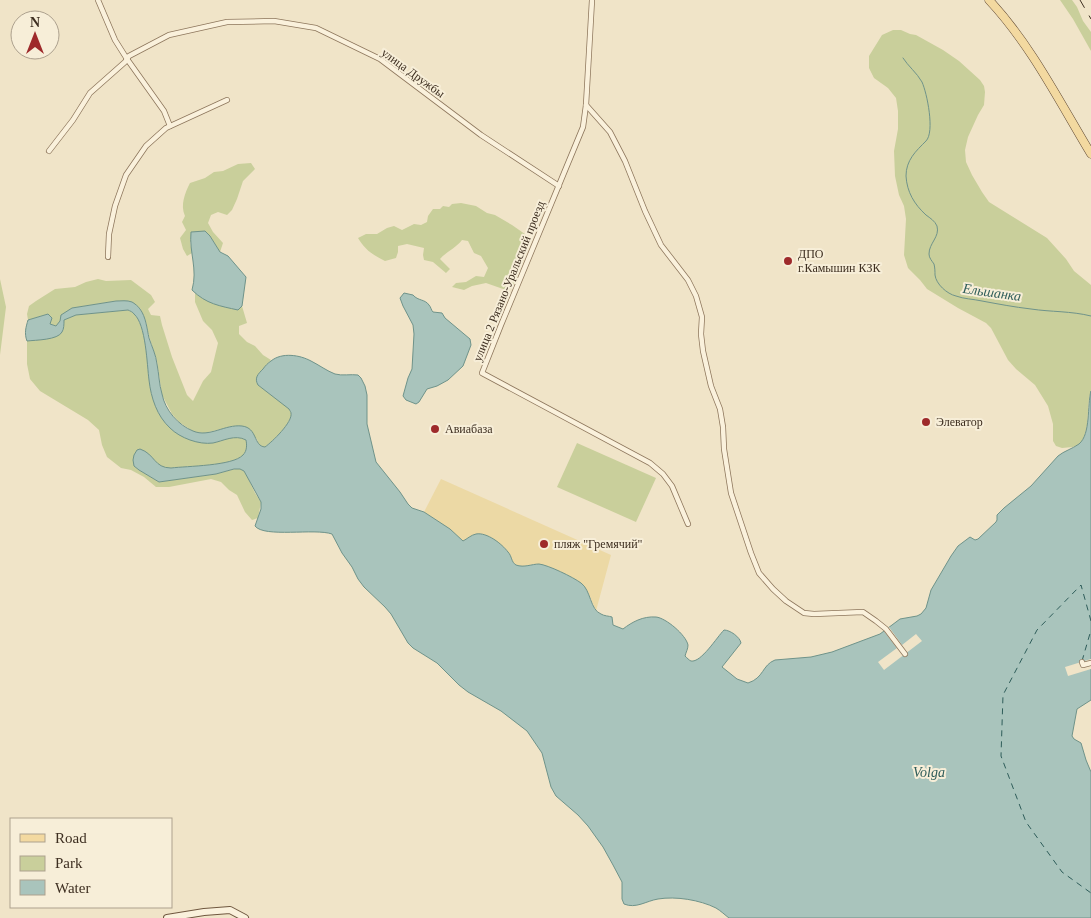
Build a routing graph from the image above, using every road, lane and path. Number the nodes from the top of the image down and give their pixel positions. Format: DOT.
graph roads {
  1 [pos="98,0"];
  2 [pos="592,0"];
  3 [pos="989,0"];
  4 [pos="127,59"];
  5 [pos="227,100"];
  6 [pos="586,105"];
  7 [pos="170,126"];
  8 [pos="49,151"];
  9 [pos="1091,154"];
  10 [pos="559,186"];
  11 [pos="108,257"];
  12 [pos="688,524"];
  13 [pos="905,654"];
  14 [pos="1082,662"];
  15 [pos="1091,663"];
  16 [pos="167,918"];
  17 [pos="245,918"];
  1 -- 4 [label="street"];
  2 -- 6 [label="street, улица 2 Рязано-Уральский проезд"];
  3 -- 9 [label="main road"];
  4 -- 7 [label="street"];
  4 -- 8 [label="street, улица Дружбы"];
  4 -- 10 [label="street, улица Дружбы"];
  5 -- 7 [label="street"];
  6 -- 10 [label="street, улица 2 Рязано-Уральский проезд"];
  6 -- 13 [label="street"];
  7 -- 11 [label="street"];
  10 -- 12 [label="street, улица 2 Рязано-Уральский проезд"];
  14 -- 15 [label="street"];
  16 -- 17 [label="street"];
}
